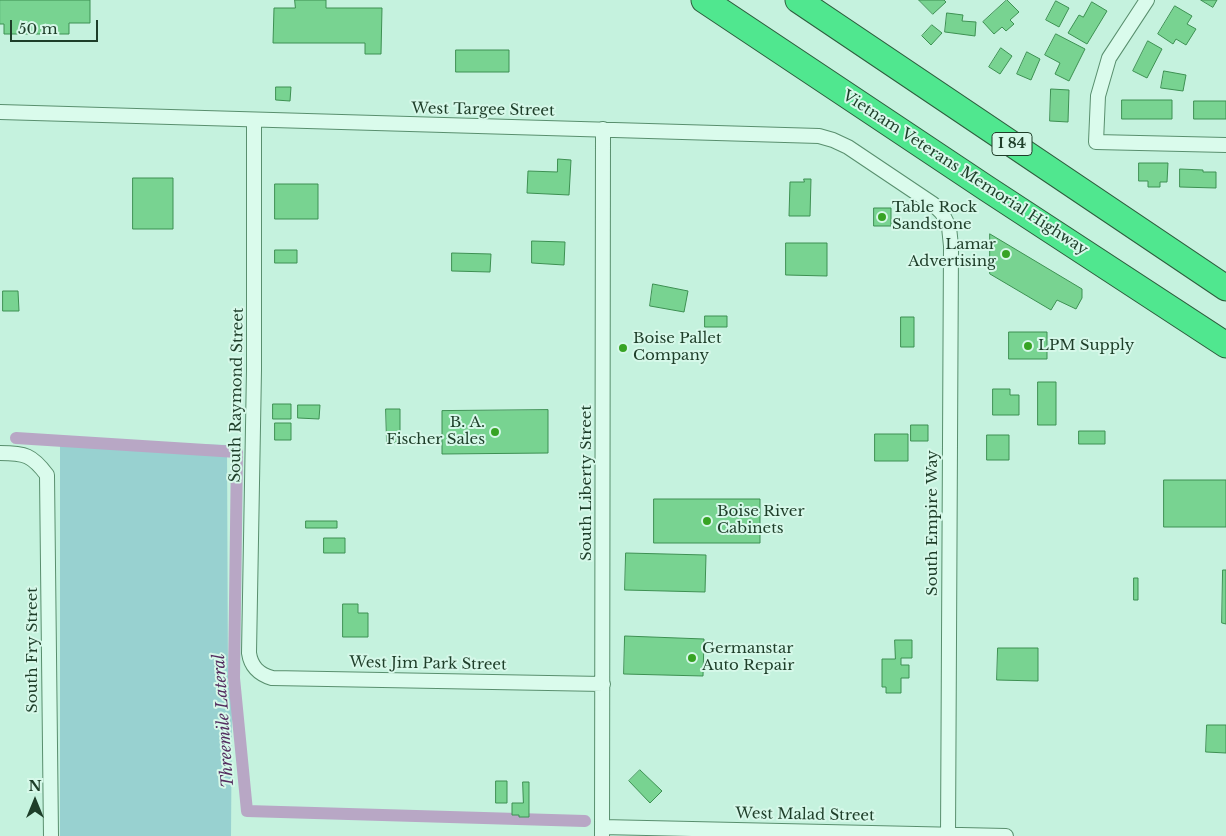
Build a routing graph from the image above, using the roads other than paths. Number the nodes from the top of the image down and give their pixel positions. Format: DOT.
graph roads {
  1 [pos="704,0"];
  2 [pos="798,0"];
  3 [pos="1147,0"];
  4 [pos="0,112"];
  5 [pos="254,120"];
  6 [pos="604,129"];
  7 [pos="1226,145"];
  8 [pos="942,213"];
  9 [pos="1226,288"];
  10 [pos="1226,344"];
  11 [pos="0,453"];
  12 [pos="255,669"];
  13 [pos="603,684"];
  14 [pos="602,832"];
  15 [pos="948,835"];
  16 [pos="51,836"];
  17 [pos="1006,836"];
  1 -- 10 [label="highway, Vietnam Veterans Memorial Highway"];
  2 -- 9 [label="highway, I 84"];
  3 -- 7 [label="street"];
  4 -- 5 [label="street, West Targee Street"];
  5 -- 6 [label="street, West Targee Street"];
  5 -- 12 [label="street, South Raymond Street"];
  6 -- 8 [label="street, West Targee Street"];
  6 -- 13 [label="street, South Liberty Street"];
  8 -- 15 [label="street, South Empire Way"];
  11 -- 16 [label="street, South Fry Street"];
  12 -- 13 [label="street, West Jim Park Street"];
  13 -- 14 [label="street, South Liberty Street"];
  14 -- 15 [label="street, West Malad Street"];
  15 -- 17 [label="street, West Malad Street"];
}
